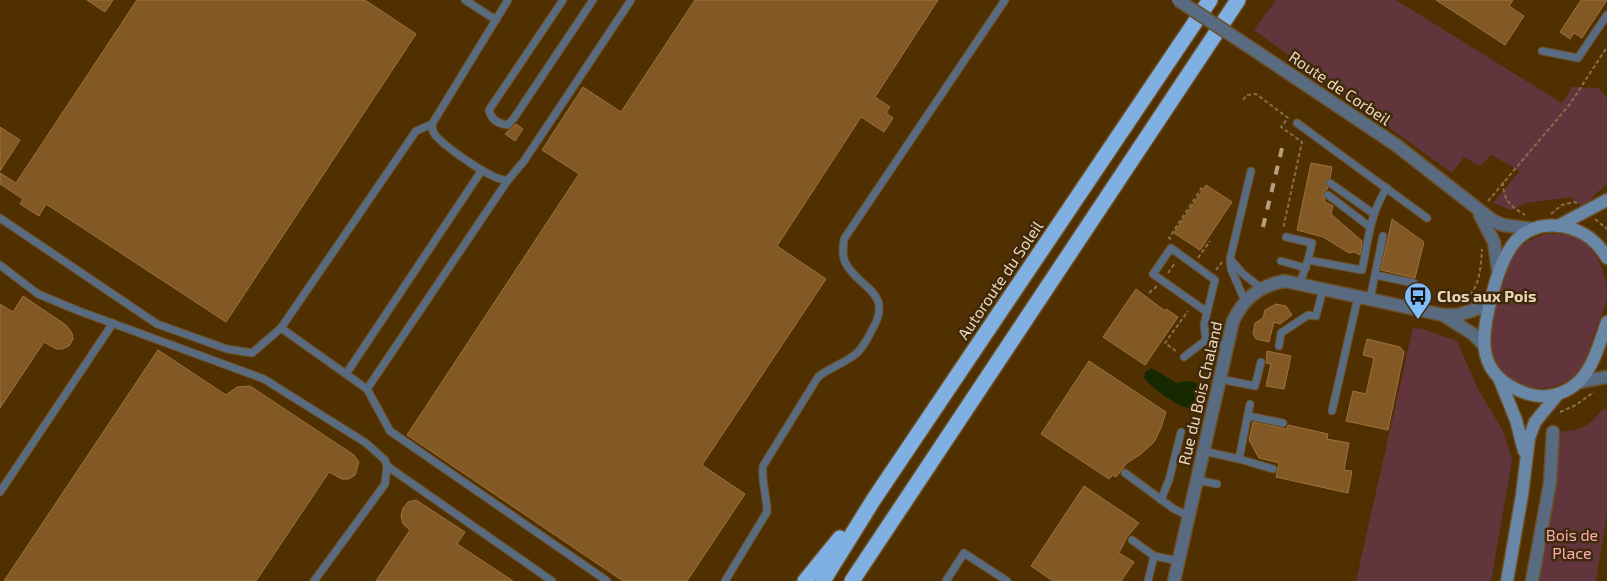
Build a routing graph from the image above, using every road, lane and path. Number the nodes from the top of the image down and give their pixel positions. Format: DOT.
graph roads {
  1 [pos="465,0"];
  2 [pos="508,0"];
  3 [pos="563,0"];
  4 [pos="593,0"];
  5 [pos="631,0"];
  6 [pos="1004,0"];
  7 [pos="1178,0"];
  8 [pos="1210,0"];
  9 [pos="1238,0"];
  10 [pos="1607,15"];
  11 [pos="496,20"];
  12 [pos="1607,46"];
  13 [pos="1542,51"];
  14 [pos="1243,100"];
  15 [pos="1296,123"];
  16 [pos="432,124"];
  17 [pos="482,170"];
  18 [pos="1251,171"];
  19 [pos="508,180"];
  20 [pos="1503,182"];
  21 [pos="1330,183"];
  22 [pos="1203,186"];
  23 [pos="1387,188"];
  24 [pos="1328,195"];
  25 [pos="1607,200"];
  26 [pos="1579,204"];
  27 [pos="1482,207"];
  28 [pos="1552,211"];
  29 [pos="1374,214"];
  30 [pos="1526,215"];
  31 [pos="0,218"];
  32 [pos="1428,218"];
  33 [pos="1558,226"];
  34 [pos="1603,226"];
  35 [pos="1370,227"];
  36 [pos="1534,229"];
  37 [pos="1607,229"];
  38 [pos="1383,236"];
  39 [pos="1283,237"];
  40 [pos="1607,239"];
  41 [pos="1210,241"];
  42 [pos="1176,243"];
  43 [pos="1482,244"];
  44 [pos="1198,258"];
  45 [pos="1607,258"];
  46 [pos="1230,259"];
  47 [pos="1308,260"];
  48 [pos="1282,261"];
  49 [pos="0,265"];
  50 [pos="1306,268"];
  51 [pos="1498,270"];
  52 [pos="1375,275"];
  53 [pos="1300,283"];
  54 [pos="1414,284"];
  55 [pos="1261,288"];
  56 [pos="1323,289"];
  57 [pos="1364,298"];
  58 [pos="1245,301"];
  59 [pos="1460,302"];
  60 [pos="1490,305"];
  61 [pos="1207,312"];
  62 [pos="1443,315"];
  63 [pos="1607,322"];
  64 [pos="113,323"];
  65 [pos="281,328"];
  66 [pos="1206,340"];
  67 [pos="1483,344"];
  68 [pos="1604,344"];
  69 [pos="1227,346"];
  70 [pos="1279,346"];
  71 [pos="1184,357"];
  72 [pos="1260,362"];
  73 [pos="346,374"];
  74 [pos="1607,377"];
  75 [pos="1499,378"];
  76 [pos="1220,379"];
  77 [pos="1580,382"];
  78 [pos="1599,388"];
  79 [pos="367,389"];
  80 [pos="1558,394"];
  81 [pos="1250,404"];
  82 [pos="1332,411"];
  83 [pos="1560,412"];
  84 [pos="1248,416"];
  85 [pos="1283,424"];
  86 [pos="1182,432"];
  87 [pos="1553,432"];
  88 [pos="1203,451"];
  89 [pos="1239,459"];
  90 [pos="1526,461"];
  91 [pos="387,466"];
  92 [pos="1273,469"];
  93 [pos="1125,472"];
  94 [pos="1197,480"];
  95 [pos="1217,484"];
  96 [pos="0,492"];
  97 [pos="874,499"];
  98 [pos="1161,500"];
  99 [pos="1189,516"];
  100 [pos="1132,540"];
  101 [pos="1154,556"];
  102 [pos="1179,561"];
  103 [pos="314,581"];
  104 [pos="552,581"];
  105 [pos="607,581"];
  106 [pos="725,581"];
  107 [pos="804,581"];
  108 [pos="823,581"];
  109 [pos="852,581"];
  110 [pos="946,581"];
  111 [pos="1006,581"];
  112 [pos="1148,581"];
  113 [pos="1174,581"];
  114 [pos="1507,581"];
  115 [pos="1532,581"];
  1 -- 11 [label="lane"];
  2 -- 11 [label="lane"];
  3 -- 4 [label="lane"];
  5 -- 19 [label="lane"];
  6 -- 106 [label="lane"];
  7 -- 27 [label="street, Route de Corbeil, bridge"];
  8 -- 97 [label="highway, Autoroute du Soleil"];
  9 -- 109 [label="highway"];
  10 -- 13 [label="lane"];
  11 -- 16 [label="lane"];
  12 -- 20 [label="path"];
  14 -- 39 [label="path"];
  15 -- 23 [label="lane"];
  16 -- 17 [label="lane"];
  16 -- 65 [label="lane"];
  17 -- 19 [label="lane"];
  17 -- 73 [label="lane"];
  18 -- 46 [label="lane"];
  19 -- 79 [label="lane"];
  20 -- 27 [label="path"];
  20 -- 30 [label="path"];
  21 -- 29 [label="lane"];
  22 -- 42 [label="path"];
  23 -- 29 [label="lane"];
  23 -- 32 [label="lane"];
  24 -- 35 [label="lane"];
  25 -- 33 [label="main road"];
  26 -- 28 [label="path"];
  27 -- 36 [label="street, Route de Corbeil"];
  27 -- 51 [label="street, Route de Corbeil"];
  29 -- 35 [label="lane"];
  31 -- 65 [label="lane"];
  33 -- 36 [label="main road"];
  33 -- 45 [label="main road"];
  34 -- 37 [label="path"];
  35 -- 47 [label="lane"];
  36 -- 51 [label="main road"];
  38 -- 52 [label="lane"];
  39 -- 47 [label="lane"];
  40 -- 45 [label="main road"];
  41 -- 44 [label="path"];
  43 -- 59 [label="path"];
  46 -- 55 [label="lane"];
  46 -- 58 [label="lane"];
  47 -- 50 [label="lane"];
  48 -- 50 [label="lane"];
  49 -- 64 [label="lane"];
  50 -- 53 [label="lane"];
  51 -- 60 [label="main road"];
  52 -- 54 [label="lane"];
  52 -- 57 [label="lane"];
  53 -- 55 [label="street, Rue du Bois Chaland"];
  53 -- 56 [label="street, Rue du Bois Chaland"];
  55 -- 58 [label="street, Rue du Bois Chaland"];
  56 -- 57 [label="street, Rue du Bois Chaland"];
  56 -- 70 [label="lane"];
  57 -- 62 [label="street, Rue du Bois Chaland"];
  57 -- 82 [label="lane"];
  58 -- 69 [label="street, Rue du Bois Chaland"];
  60 -- 62 [label="street, Rue du Bois Chaland"];
  60 -- 67 [label="main road"];
  61 -- 61 [label="lane"];
  61 -- 66 [label="lane"];
  62 -- 67 [label="street, Rue du Bois Chaland"];
  63 -- 68 [label="main road"];
  64 -- 91 [label="lane"];
  64 -- 96 [label="lane"];
  65 -- 73 [label="lane"];
  66 -- 69 [label="lane"];
  66 -- 71 [label="lane"];
  67 -- 75 [label="main road"];
  68 -- 77 [label="main road"];
  69 -- 76 [label="street, Rue du Bois Chaland"];
  72 -- 76 [label="lane"];
  73 -- 79 [label="lane"];
  74 -- 77 [label="street"];
  75 -- 80 [label="main road"];
  75 -- 90 [label="main road"];
  76 -- 88 [label="street, Rue du Bois Chaland"];
  77 -- 80 [label="main road"];
  78 -- 83 [label="path"];
  79 -- 105 [label="lane"];
  80 -- 90 [label="main road"];
  81 -- 84 [label="lane"];
  84 -- 85 [label="lane"];
  84 -- 89 [label="lane"];
  86 -- 98 [label="lane"];
  87 -- 115 [label="street"];
  88 -- 89 [label="lane"];
  88 -- 94 [label="street, Rue du Bois Chaland"];
  89 -- 92 [label="lane"];
  90 -- 114 [label="main road"];
  91 -- 103 [label="lane"];
  91 -- 104 [label="lane"];
  93 -- 98 [label="lane"];
  94 -- 95 [label="lane"];
  94 -- 99 [label="street, Rue du Bois Chaland"];
  97 -- 107 [label="highway"];
  97 -- 108 [label="highway, Autoroute du Soleil"];
  98 -- 99 [label="lane"];
  99 -- 102 [label="street, Rue du Bois Chaland"];
  100 -- 101 [label="lane"];
  101 -- 102 [label="lane"];
  101 -- 112 [label="lane"];
  102 -- 113 [label="street, Rue du Bois Chaland"];
  110 -- 111 [label="lane"];
}
